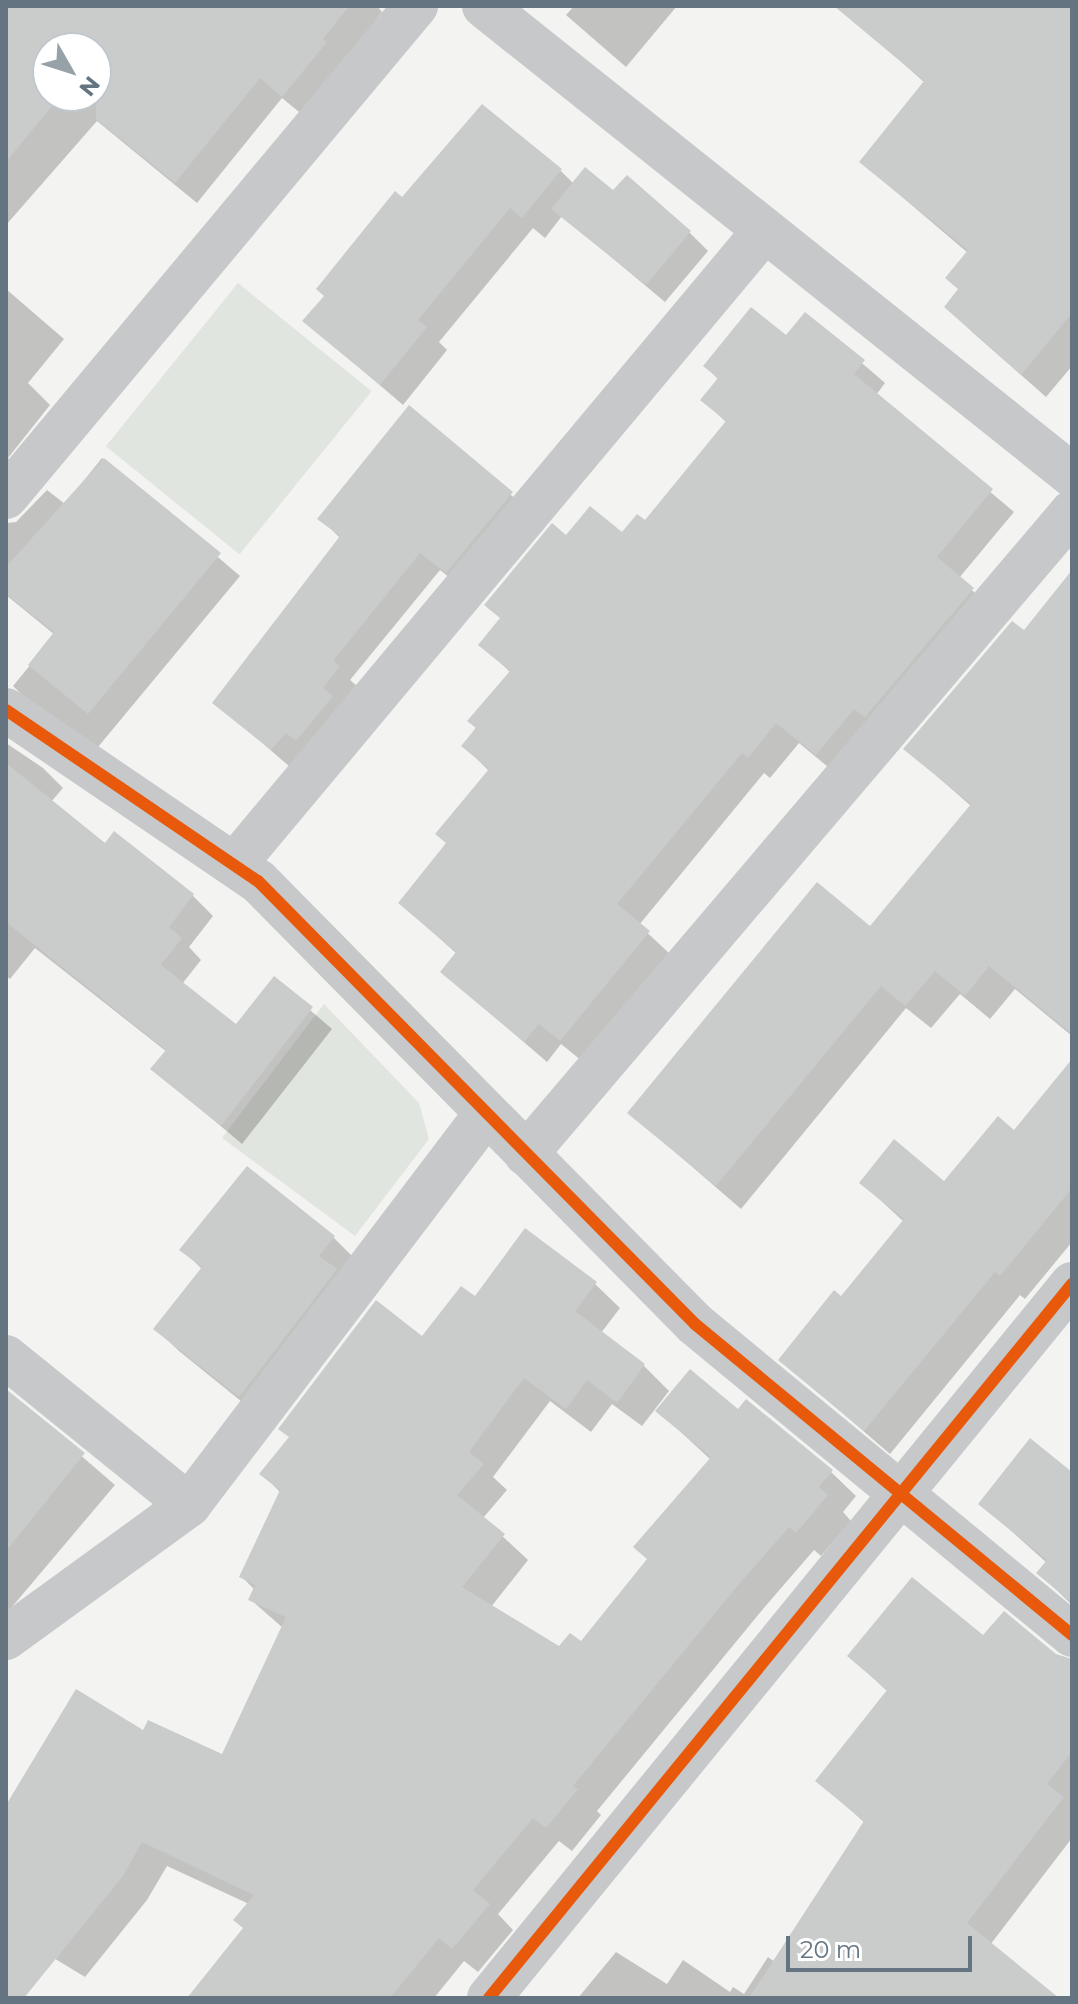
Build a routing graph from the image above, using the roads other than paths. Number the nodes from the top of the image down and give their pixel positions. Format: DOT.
graph roads {
  1 [pos="416,6"];
  2 [pos="484,6"];
  3 [pos="765,230"];
  4 [pos="1072,475"];
  5 [pos="6,497"];
  6 [pos="1072,512"];
  7 [pos="6,710"];
  8 [pos="235,864"];
  9 [pos="486,1114"];
  10 [pos="526,1154"];
  11 [pos="1072,1284"];
  12 [pos="6,1357"];
  13 [pos="901,1494"];
  14 [pos="189,1505"];
  15 [pos="1072,1635"];
  16 [pos="6,1638"];
  17 [pos="489,1998"];
  1 -- 5 [label="street"];
  2 -- 3 [label="street"];
  3 -- 4 [label="street"];
  3 -- 8 [label="street"];
  6 -- 10 [label="street"];
  7 -- 8 [label="street"];
  8 -- 9 [label="street"];
  9 -- 10 [label="street"];
  9 -- 14 [label="street"];
  10 -- 13 [label="street"];
  11 -- 13 [label="street"];
  12 -- 14 [label="street"];
  13 -- 15 [label="street"];
  13 -- 17 [label="street"];
  14 -- 16 [label="street"];
}
